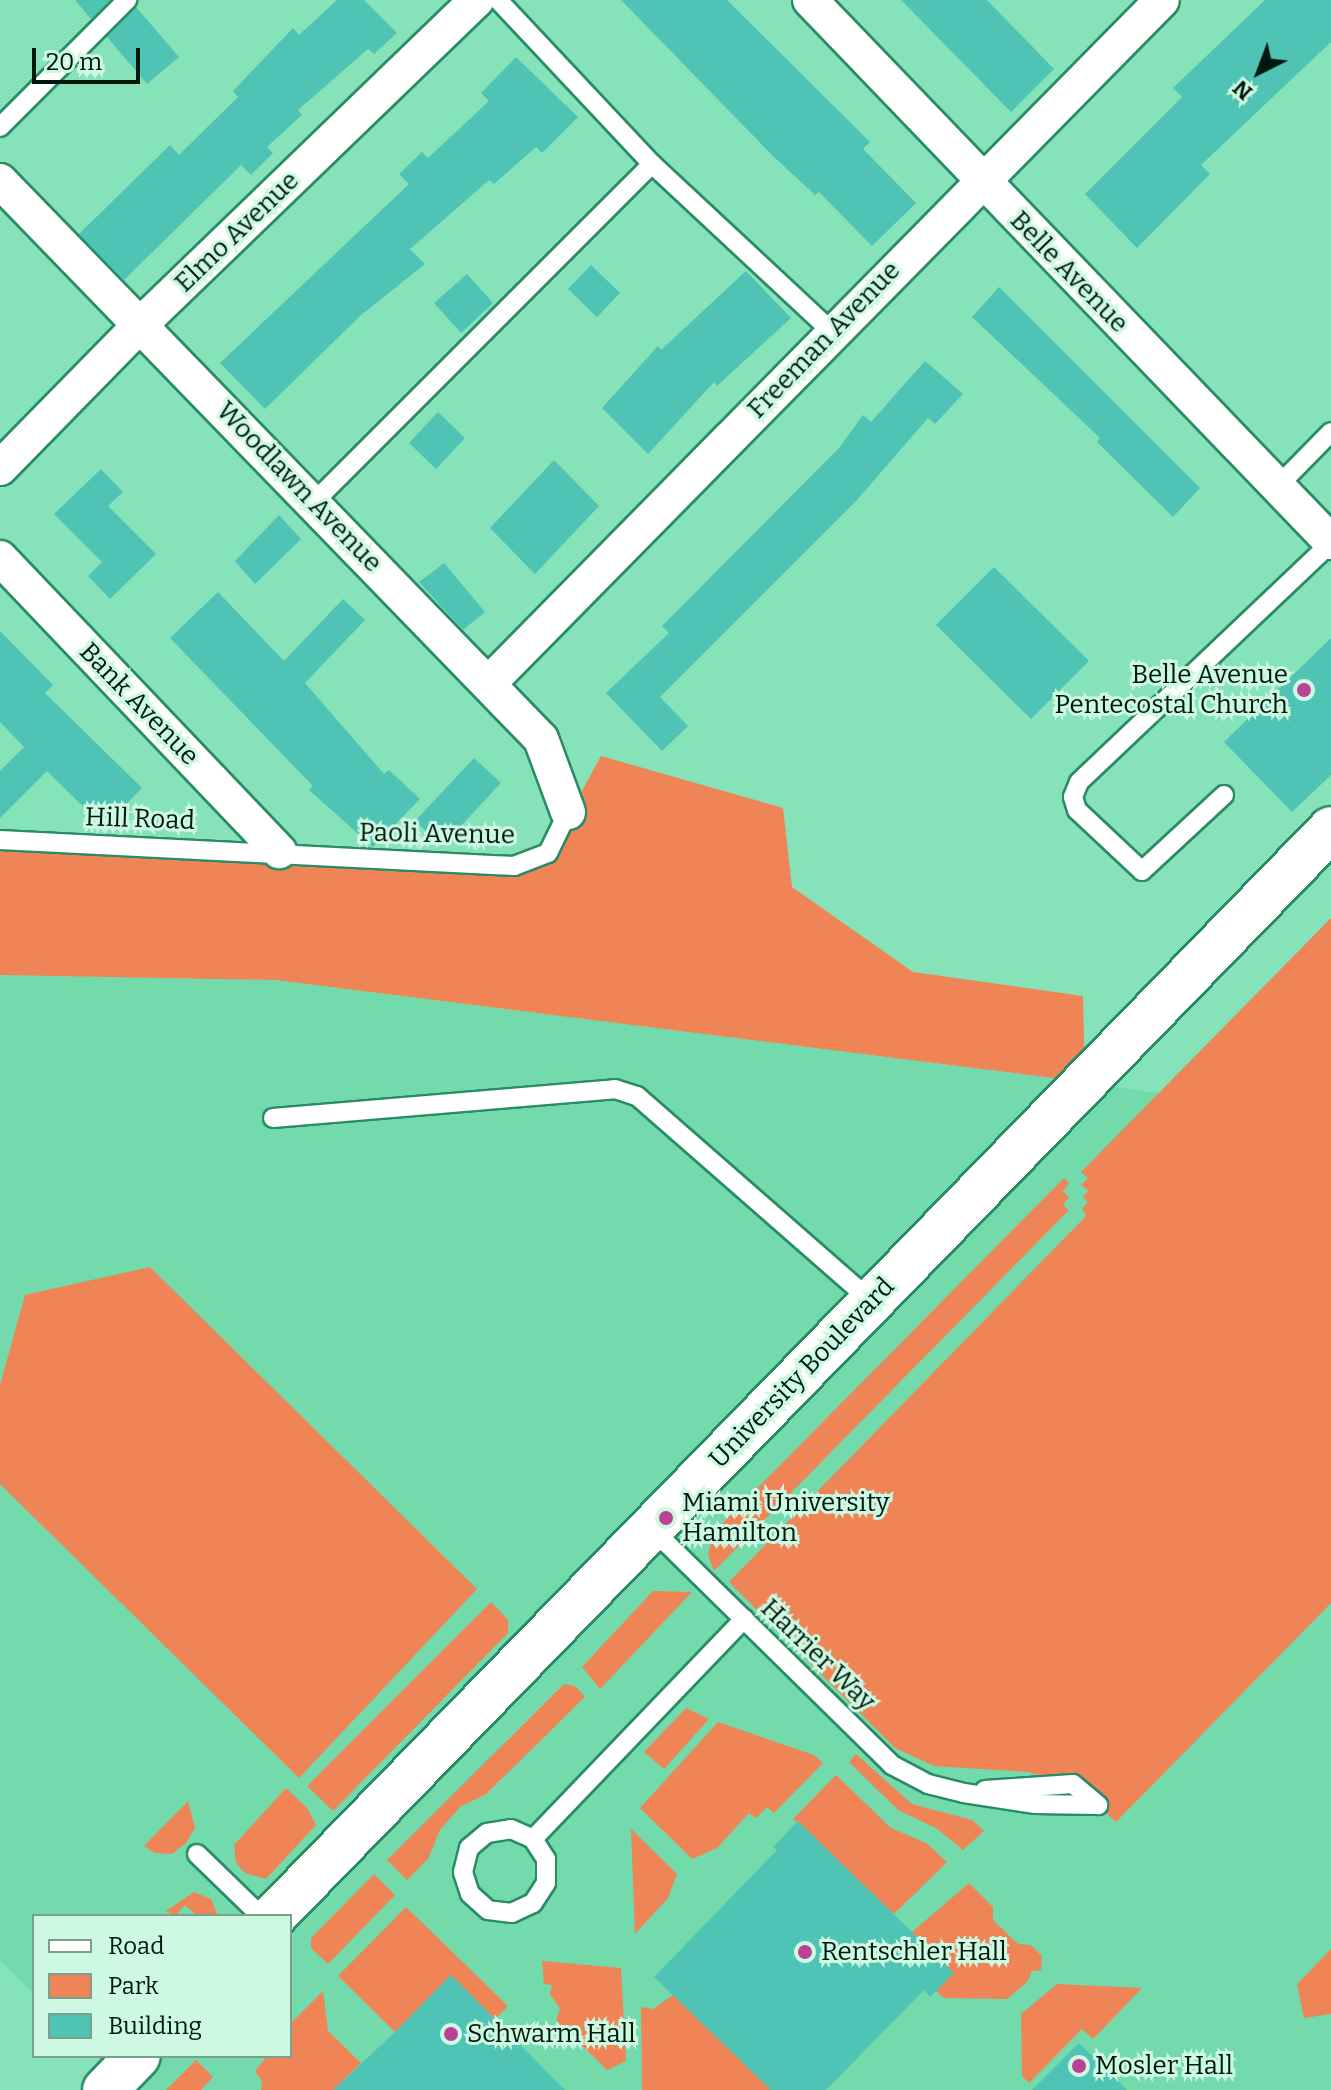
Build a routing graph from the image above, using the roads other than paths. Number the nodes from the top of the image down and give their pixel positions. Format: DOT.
graph roads {
  1 [pos="127,0"];
  2 [pos="477,0"];
  3 [pos="498,0"];
  4 [pos="810,0"];
  5 [pos="1161,0"];
  6 [pos="0,127"];
  7 [pos="652,164"];
  8 [pos="980,180"];
  9 [pos="0,181"];
  10 [pos="140,325"];
  11 [pos="832,332"];
  12 [pos="1331,432"];
  13 [pos="0,468"];
  14 [pos="1277,487"];
  15 [pos="314,502"];
  16 [pos="1331,542"];
  17 [pos="0,558"];
  18 [pos="490,682"];
  19 [pos="1224,795"];
  20 [pos="568,812"];
  21 [pos="1331,829"];
  22 [pos="0,840"];
  23 [pos="279,851"];
  24 [pos="273,1118"];
  25 [pos="872,1302"];
  26 [pos="651,1528"];
  27 [pos="744,1619"];
  28 [pos="964,1793"];
  29 [pos="533,1839"];
  30 [pos="197,1854"];
  31 [pos="259,1914"];
  32 [pos="276,1914"];
  33 [pos="136,2058"];
  34 [pos="105,2090"];
  1 -- 6 [label="lane"];
  2 -- 10 [label="street, Elmo Avenue"];
  3 -- 7 [label="lane"];
  4 -- 8 [label="street, Belle Avenue"];
  5 -- 8 [label="street, Freeman Avenue"];
  7 -- 11 [label="lane"];
  7 -- 15 [label="lane"];
  8 -- 11 [label="street, Freeman Avenue"];
  8 -- 14 [label="street, Belle Avenue"];
  9 -- 10 [label="street, Woodlawn Avenue"];
  10 -- 13 [label="street, Elmo Avenue"];
  10 -- 15 [label="street, Woodlawn Avenue"];
  11 -- 18 [label="street, Freeman Avenue"];
  12 -- 14 [label="lane"];
  14 -- 16 [label="street, Belle Avenue"];
  15 -- 18 [label="street, Woodlawn Avenue"];
  16 -- 19 [label="lane"];
  17 -- 23 [label="street, Bank Avenue"];
  18 -- 20 [label="street, Woodlawn Avenue"];
  20 -- 23 [label="lane, Paoli Avenue"];
  21 -- 25 [label="street, University Boulevard"];
  22 -- 23 [label="lane, Hill Road"];
  24 -- 25 [label="lane"];
  25 -- 26 [label="street, University Boulevard"];
  26 -- 27 [label="lane, Harrier Way"];
  26 -- 32 [label="street, University Boulevard"];
  27 -- 28 [label="lane, Harrier Way"];
  27 -- 29 [label="lane"];
  28 -- 28 [label="lane"];
  29 -- 29 [label="lane"];
  30 -- 31 [label="lane"];
  33 -- 34 [label="street"];
}
